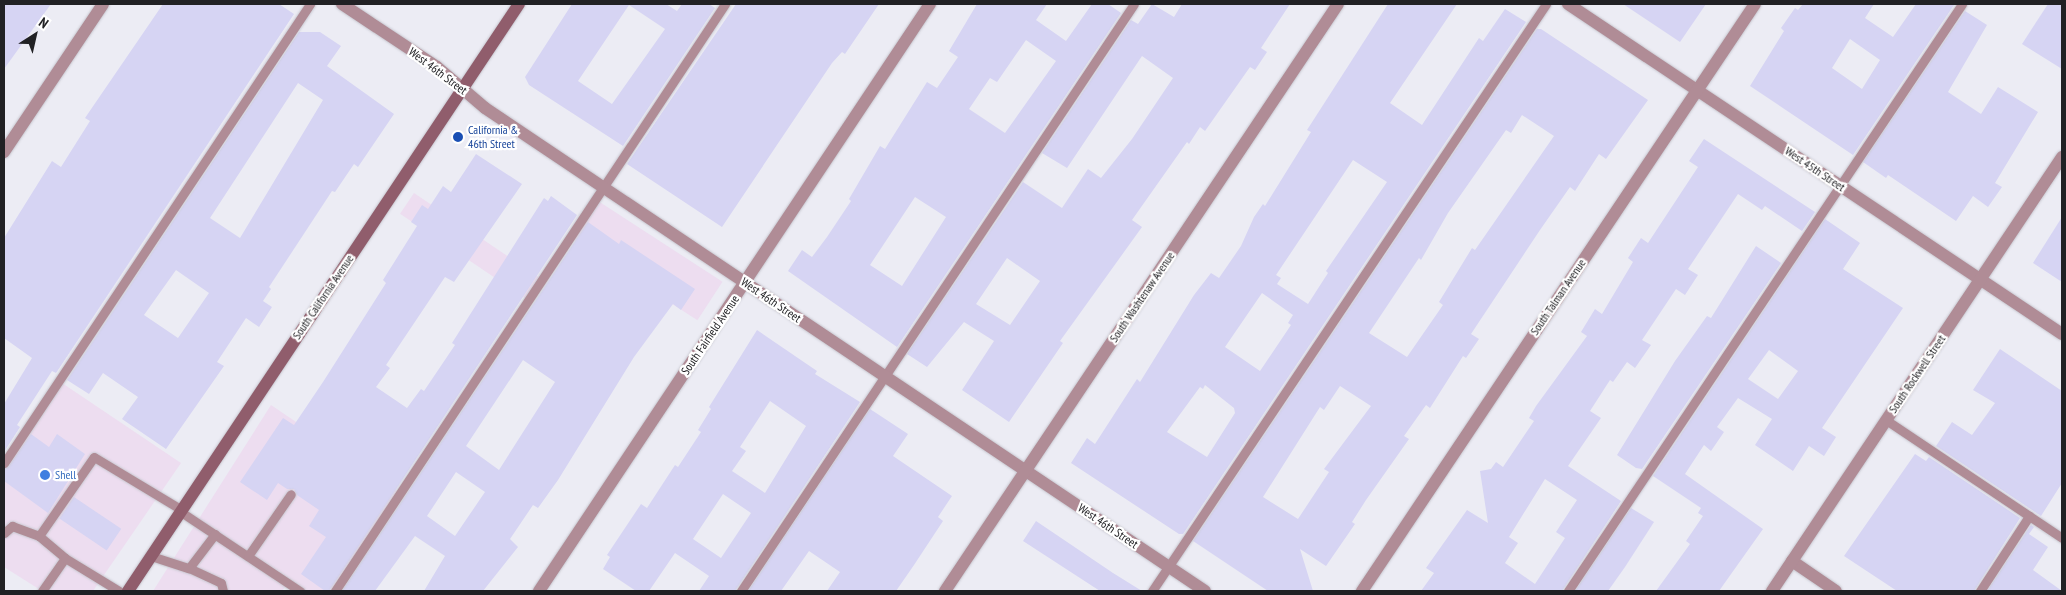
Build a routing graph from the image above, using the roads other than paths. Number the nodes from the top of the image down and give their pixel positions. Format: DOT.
graph roads {
  1 [pos="103,4"];
  2 [pos="310,4"];
  3 [pos="342,4"];
  4 [pos="519,4"];
  5 [pos="725,4"];
  6 [pos="930,4"];
  7 [pos="1134,4"];
  8 [pos="1338,4"];
  9 [pos="1546,4"];
  10 [pos="1568,4"];
  11 [pos="1755,4"];
  12 [pos="1962,4"];
  13 [pos="462,88"];
  14 [pos="1697,90"];
  15 [pos="4,152"];
  16 [pos="2062,157"];
  17 [pos="1840,186"];
  18 [pos="603,187"];
  19 [pos="1980,280"];
  20 [pos="745,282"];
  21 [pos="2062,334"];
  22 [pos="884,376"];
  23 [pos="1886,420"];
  24 [pos="4,463"];
  25 [pos="1026,471"];
  26 [pos="291,494"];
  27 [pos="181,511"];
  28 [pos="2029,516"];
  29 [pos="4,533"];
  30 [pos="215,534"];
  31 [pos="39,536"];
  32 [pos="2062,538"];
  33 [pos="151,556"];
  34 [pos="248,556"];
  35 [pos="65,558"];
  36 [pos="1792,561"];
  37 [pos="1169,567"];
  38 [pos="190,568"];
  39 [pos="42,591"];
  40 [pos="119,591"];
  41 [pos="128,591"];
  42 [pos="223,591"];
  43 [pos="300,591"];
  44 [pos="335,591"];
  45 [pos="539,591"];
  46 [pos="741,591"];
  47 [pos="945,591"];
  48 [pos="1152,591"];
  49 [pos="1205,591"];
  50 [pos="1362,591"];
  51 [pos="1568,591"];
  52 [pos="1772,591"];
  53 [pos="1836,591"];
  54 [pos="1980,591"];
  1 -- 15 [label="street"];
  2 -- 24 [label="lane"];
  3 -- 13 [label="street, West 46th Street"];
  4 -- 13 [label="main road, South California Avenue"];
  5 -- 18 [label="lane"];
  6 -- 20 [label="street, South Fairfield Avenue"];
  7 -- 22 [label="lane"];
  8 -- 25 [label="street, South Washtenaw Avenue"];
  9 -- 37 [label="lane"];
  10 -- 14 [label="street, West 45th Street"];
  11 -- 14 [label="street, South Talman Avenue"];
  12 -- 17 [label="lane"];
  13 -- 18 [label="street, West 46th Street"];
  13 -- 27 [label="main road, South California Avenue"];
  14 -- 17 [label="street, West 45th Street"];
  14 -- 50 [label="street, South Talman Avenue"];
  16 -- 19 [label="street, South Rockwell Street"];
  17 -- 19 [label="street, West 45th Street"];
  17 -- 51 [label="lane"];
  18 -- 20 [label="street, West 46th Street"];
  18 -- 44 [label="lane"];
  19 -- 21 [label="street, West 45th Street"];
  19 -- 23 [label="street, South Rockwell Street"];
  20 -- 22 [label="street, West 46th Street"];
  20 -- 45 [label="street, South Fairfield Avenue"];
  22 -- 25 [label="street, West 46th Street"];
  22 -- 46 [label="lane"];
  23 -- 28 [label="lane"];
  23 -- 36 [label="street, South Rockwell Street"];
  25 -- 37 [label="street, West 46th Street"];
  25 -- 47 [label="street, South Washtenaw Avenue"];
  26 -- 34 [label="lane"];
  27 -- 30 [label="lane"];
  27 -- 31 [label="lane"];
  27 -- 33 [label="main road, South California Avenue"];
  28 -- 32 [label="lane"];
  28 -- 54 [label="lane"];
  29 -- 31 [label="lane"];
  30 -- 34 [label="lane"];
  30 -- 38 [label="lane"];
  31 -- 35 [label="lane"];
  33 -- 38 [label="lane"];
  33 -- 41 [label="main road, South California Avenue"];
  34 -- 43 [label="lane"];
  35 -- 39 [label="lane"];
  35 -- 40 [label="lane"];
  36 -- 52 [label="street, South Rockwell Street"];
  36 -- 53 [label="street"];
  37 -- 48 [label="lane"];
  37 -- 49 [label="street, West 46th Street"];
  38 -- 42 [label="lane"];
}
